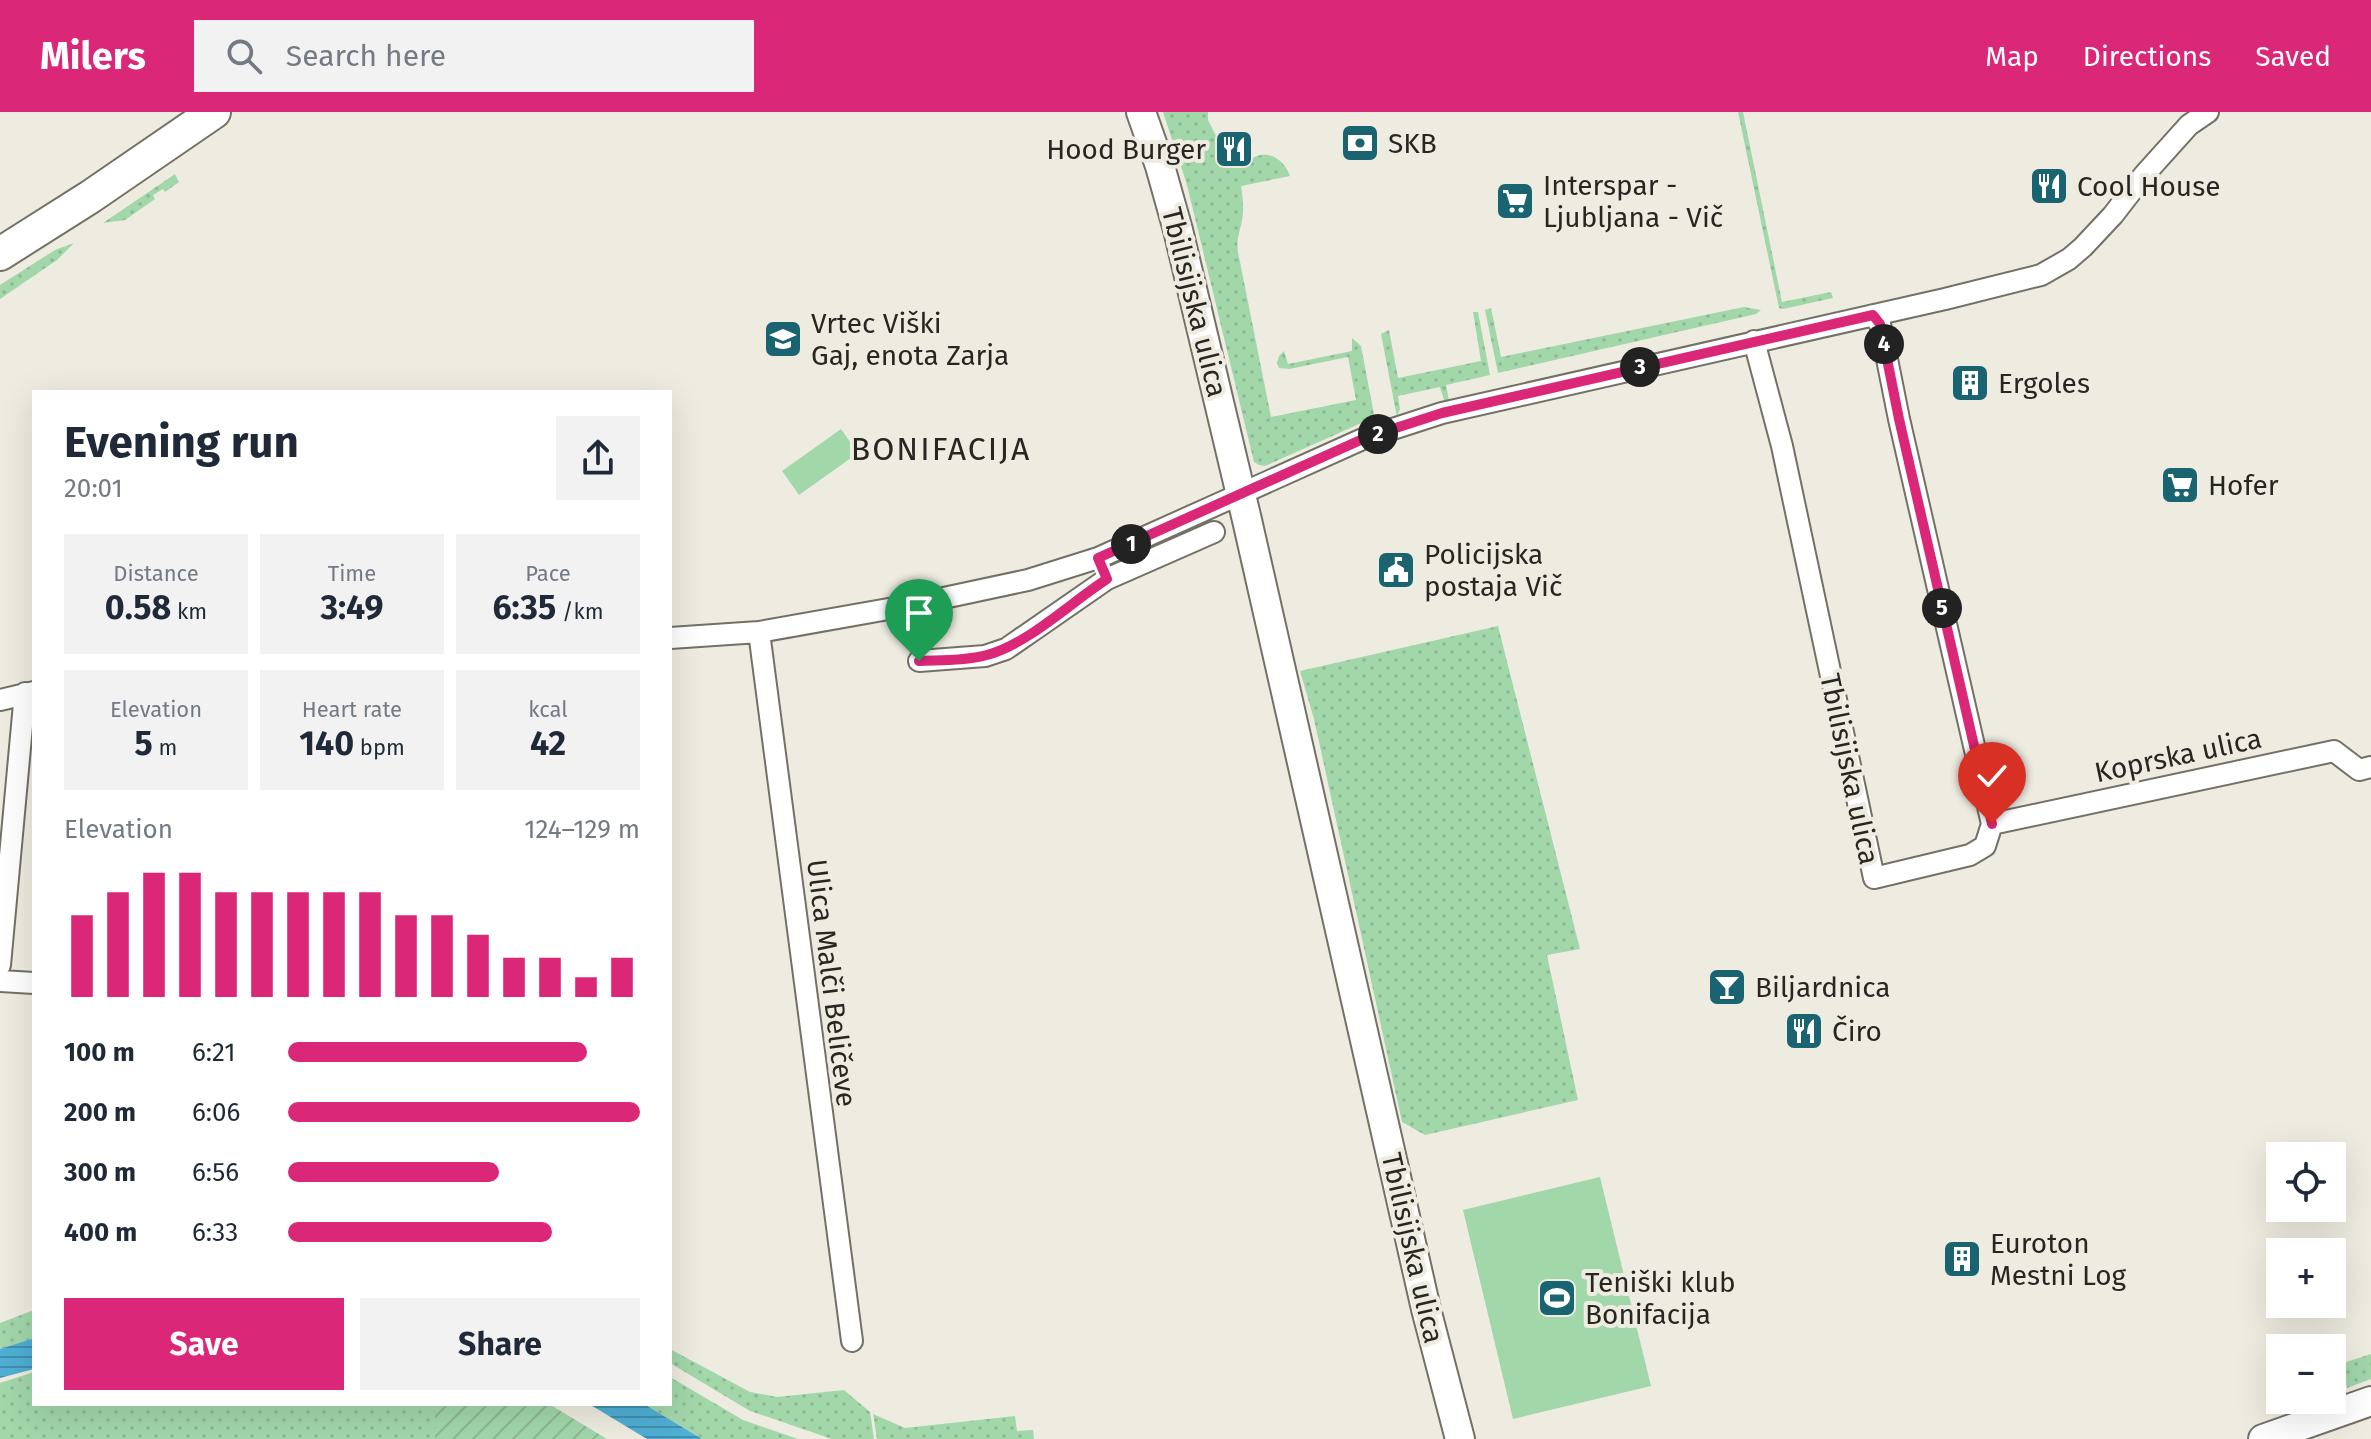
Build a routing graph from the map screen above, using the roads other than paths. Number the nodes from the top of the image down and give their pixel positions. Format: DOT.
graph roads {
  1 [pos="214,112"];
  2 [pos="1141,112"];
  3 [pos="2208,112"];
  4 [pos="0,254"];
  5 [pos="1873,315"];
  6 [pos="1754,341"];
  7 [pos="1241,494"];
  8 [pos="1214,532"];
  9 [pos="1098,558"];
  10 [pos="1107,579"];
  11 [pos="759,632"];
  12 [pos="672,638"];
  13 [pos="919,661"];
  14 [pos="30,692"];
  15 [pos="0,700"];
  16 [pos="2371,767"];
  17 [pos="1992,824"];
  18 [pos="0,965"];
  19 [pos="0,981"];
  20 [pos="32,983"];
  21 [pos="852,1341"];
  22 [pos="2371,1401"];
  23 [pos="1460,1439"];
  24 [pos="2263,1439"];
  1 -- 4 [label="main road"];
  2 -- 7 [label="street, Tbilisijska ulica"];
  3 -- 5 [label="street"];
  5 -- 6 [label="street"];
  5 -- 17 [label="street"];
  6 -- 7 [label="street"];
  6 -- 17 [label="street, Tbilisijska ulica"];
  7 -- 9 [label="street"];
  7 -- 23 [label="street, Tbilisijska ulica"];
  8 -- 10 [label="street"];
  9 -- 10 [label="street"];
  9 -- 11 [label="street"];
  10 -- 13 [label="street"];
  11 -- 12 [label="street"];
  11 -- 21 [label="street, Ulica Malči Beličeve"];
  14 -- 15 [label="street"];
  14 -- 18 [label="street"];
  16 -- 17 [label="street, Koprska ulica"];
  19 -- 20 [label="street"];
  22 -- 24 [label="street"];
}
